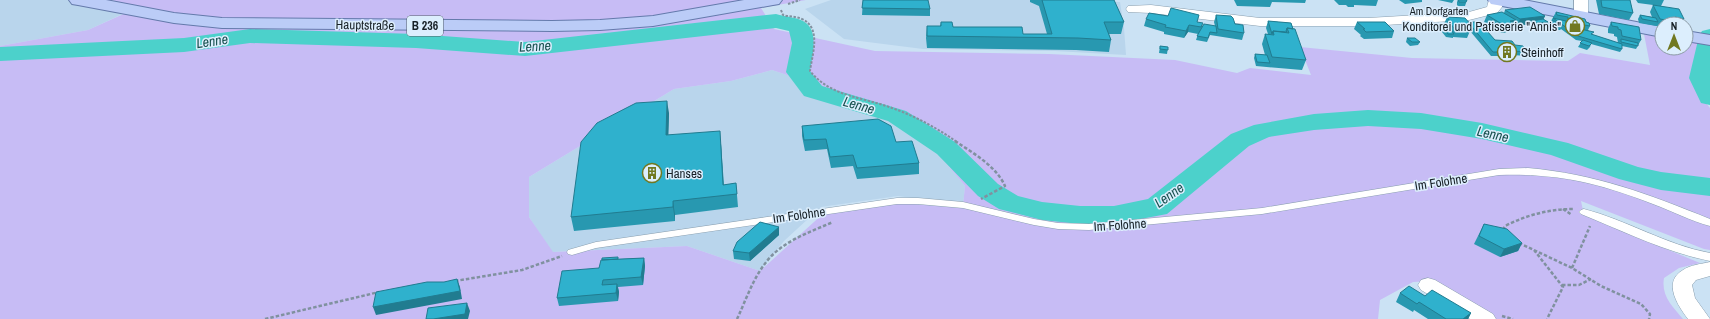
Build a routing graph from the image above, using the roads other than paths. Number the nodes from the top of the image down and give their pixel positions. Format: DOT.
graph roads {
  1 [pos="78,0"];
  2 [pos="773,0"];
  3 [pos="1497,0"];
  4 [pos="1581,8"];
  5 [pos="1133,9"];
  6 [pos="1321,13"];
  7 [pos="1484,13"];
  8 [pos="1654,30"];
  9 [pos="1694,37"];
  10 [pos="1710,40"];
  11 [pos="1581,215"];
  12 [pos="1710,223"];
  13 [pos="572,252"];
  14 [pos="1710,257"];
  15 [pos="1710,269"];
  16 [pos="1428,285"];
  17 [pos="1486,319"];
  18 [pos="1700,319"];
  1 -- 2 [label="main road, Hauptstraße / B 236"];
  3 -- 4 [label="main road"];
  3 -- 7 [label="street, Am Dorfgarten"];
  4 -- 8 [label="main road"];
  5 -- 7 [label="street, Am Dorfgarten"];
  6 -- 7 [label="street, Am Dorfgarten"];
  9 -- 10 [label="main road"];
  11 -- 14 [label="lane"];
  12 -- 13 [label="lane, Im Folohne"];
  15 -- 18 [label="street"];
  16 -- 17 [label="street"];
}
